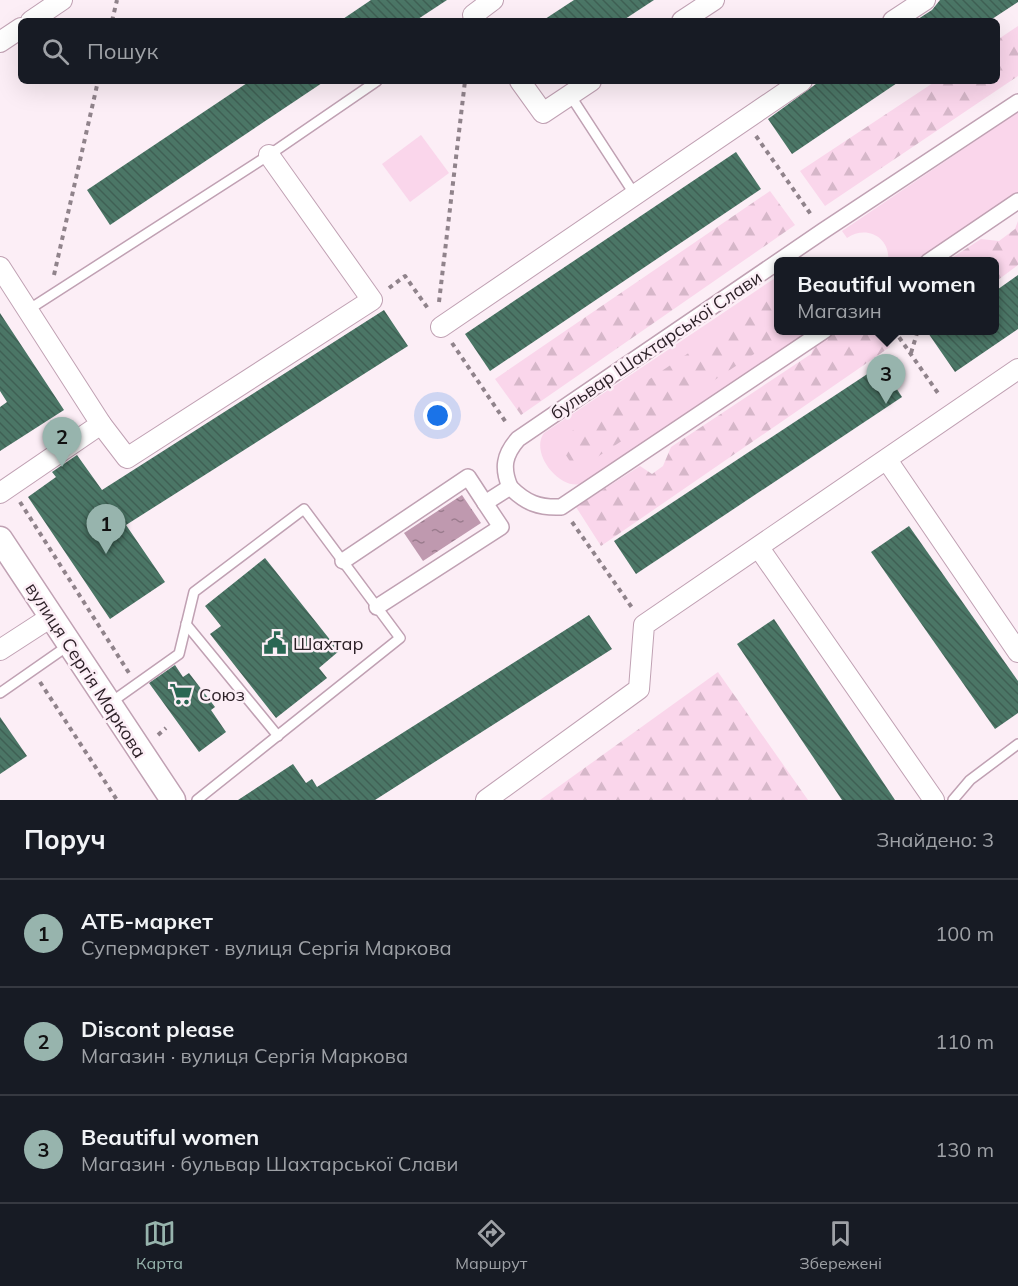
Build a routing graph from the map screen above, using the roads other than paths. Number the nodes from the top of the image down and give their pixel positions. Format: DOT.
graph roads {
  1 [pos="62,0"];
  2 [pos="493,0"];
  3 [pos="714,0"];
  4 [pos="925,0"];
  5 [pos="35,18"];
  6 [pos="472,18"];
  7 [pos="687,18"];
  8 [pos="898,18"];
  9 [pos="18,30"];
  10 [pos="0,42"];
  11 [pos="373,84"];
  12 [pos="522,84"];
  13 [pos="586,84"];
  14 [pos="797,84"];
  15 [pos="570,95"];
  16 [pos="1018,102"];
  17 [pos="269,155"];
  18 [pos="635,195"];
  19 [pos="1018,201"];
  20 [pos="785,257"];
  21 [pos="934,257"];
  22 [pos="774,264"];
  23 [pos="0,267"];
  24 [pos="28,310"];
  25 [pos="439,318"];
  26 [pos="818,335"];
  27 [pos="1017,371"];
  28 [pos="101,424"];
  29 [pos="887,460"];
  30 [pos="510,487"];
  31 [pos="5,490"];
  32 [pos="485,503"];
  33 [pos="0,539"];
  34 [pos="759,548"];
  35 [pos="343,561"];
  36 [pos="377,607"];
  37 [pos="51,617"];
  38 [pos="186,624"];
  39 [pos="69,645"];
  40 [pos="0,650"];
  41 [pos="1018,652"];
  42 [pos="0,693"];
  43 [pos="108,704"];
  44 [pos="278,736"];
  45 [pos="1018,744"];
  46 [pos="172,800"];
  47 [pos="197,800"];
  48 [pos="486,800"];
  49 [pos="934,800"];
  50 [pos="953,800"];
  1 -- 5 [label="street"];
  2 -- 6 [label="street"];
  3 -- 7 [label="street"];
  4 -- 8 [label="street"];
  9 -- 10 [label="street"];
  11 -- 17 [label="lane"];
  12 -- 15 [label="street"];
  13 -- 15 [label="street"];
  14 -- 18 [label="street"];
  15 -- 18 [label="lane"];
  16 -- 20 [label="street, бульвар Шахтарської Слави"];
  17 -- 24 [label="lane"];
  17 -- 28 [label="street"];
  18 -- 25 [label="street"];
  19 -- 21 [label="street"];
  22 -- 30 [label="street, бульвар Шахтарської Слави"];
  23 -- 24 [label="street"];
  24 -- 28 [label="street"];
  26 -- 30 [label="street"];
  27 -- 29 [label="street"];
  28 -- 31 [label="street"];
  29 -- 34 [label="street"];
  29 -- 41 [label="street"];
  30 -- 32 [label="street"];
  32 -- 35 [label="street"];
  32 -- 36 [label="street"];
  33 -- 37 [label="street, вулиця Сергія Маркова"];
  34 -- 48 [label="street"];
  34 -- 49 [label="street"];
  35 -- 36 [label="lane"];
  35 -- 38 [label="lane"];
  36 -- 44 [label="lane"];
  37 -- 39 [label="street, вулиця Сергія Маркова"];
  37 -- 40 [label="street"];
  38 -- 43 [label="lane"];
  38 -- 44 [label="lane"];
  39 -- 42 [label="lane"];
  39 -- 43 [label="street, вулиця Сергія Маркова"];
  43 -- 46 [label="street, вулиця Сергія Маркова"];
  44 -- 47 [label="lane"];
  45 -- 50 [label="lane"];
}
